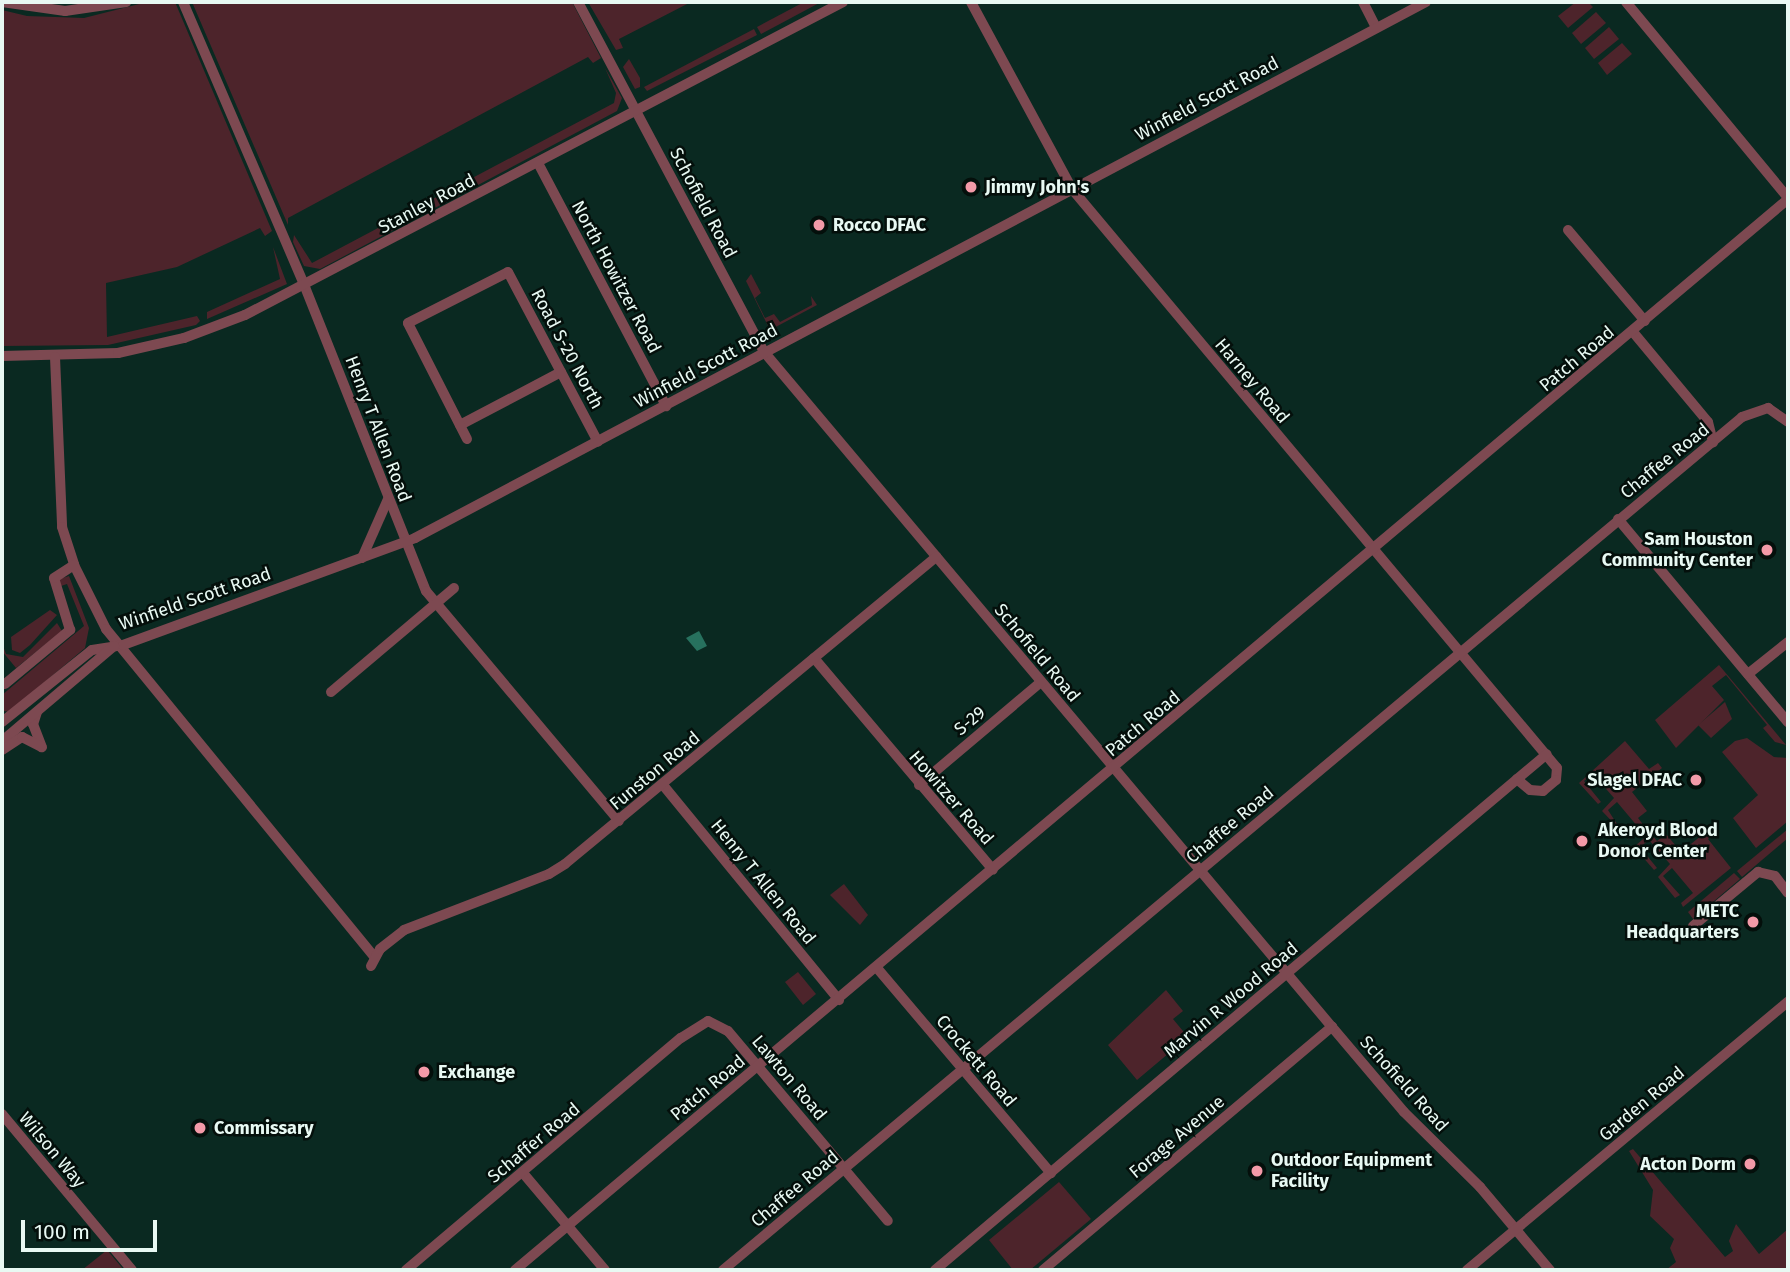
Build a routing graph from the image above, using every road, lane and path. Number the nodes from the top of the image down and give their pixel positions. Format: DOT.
graph roads {
  1 [pos="2,2"];
  2 [pos="126,2"];
  3 [pos="183,2"];
  4 [pos="578,2"];
  5 [pos="843,2"];
  6 [pos="971,2"];
  7 [pos="1363,2"];
  8 [pos="1426,2"];
  9 [pos="1626,2"];
  10 [pos="1376,27"];
  11 [pos="636,111"];
  12 [pos="538,163"];
  13 [pos="1072,189"];
  14 [pos="1788,198"];
  15 [pos="1568,230"];
  16 [pos="305,287"];
  17 [pos="1646,321"];
  18 [pos="1633,332"];
  19 [pos="765,353"];
  20 [pos="2,356"];
  21 [pos="55,357"];
  22 [pos="561,372"];
  23 [pos="666,406"];
  24 [pos="1788,422"];
  25 [pos="460,425"];
  26 [pos="467,439"];
  27 [pos="598,442"];
  28 [pos="1713,442"];
  29 [pos="388,499"];
  30 [pos="1618,519"];
  31 [pos="405,543"];
  32 [pos="1374,551"];
  33 [pos="936,557"];
  34 [pos="362,558"];
  35 [pos="74,565"];
  36 [pos="454,588"];
  37 [pos="435,604"];
  38 [pos="1788,642"];
  39 [pos="117,643"];
  40 [pos="1459,652"];
  41 [pos="814,658"];
  42 [pos="1748,674"];
  43 [pos="1041,682"];
  44 [pos="5,684"];
  45 [pos="331,692"];
  46 [pos="38,710"];
  47 [pos="3,719"];
  48 [pos="1788,722"];
  49 [pos="2,741"];
  50 [pos="2,750"];
  51 [pos="1547,754"];
  52 [pos="1114,769"];
  53 [pos="1517,779"];
  54 [pos="663,785"];
  55 [pos="919,785"];
  56 [pos="619,821"];
  57 [pos="993,870"];
  58 [pos="1200,871"];
  59 [pos="1788,893"];
  60 [pos="1693,926"];
  61 [pos="877,968"];
  62 [pos="1287,974"];
  63 [pos="838,1000"];
  64 [pos="1788,1003"];
  65 [pos="1332,1027"];
  66 [pos="681,1038"];
  67 [pos="758,1066"];
  68 [pos="963,1069"];
  69 [pos="2,1114"];
  70 [pos="845,1168"];
  71 [pos="523,1173"];
  72 [pos="1051,1173"];
  73 [pos="888,1221"];
  74 [pos="568,1226"];
  75 [pos="1515,1229"];
  76 [pos="132,1270"];
  77 [pos="406,1270"];
  78 [pos="515,1270"];
  79 [pos="605,1270"];
  80 [pos="723,1270"];
  81 [pos="935,1270"];
  82 [pos="1042,1270"];
  83 [pos="1467,1270"];
  84 [pos="1550,1270"];
  1 -- 2 [label="street"];
  3 -- 16 [label="street, Henry T Allen Road"];
  4 -- 11 [label="street, Schofield Road"];
  5 -- 11 [label="street, Stanley Road"];
  6 -- 13 [label="street, Harney Road"];
  7 -- 10 [label="street"];
  8 -- 10 [label="street, Winfield Scott Road"];
  9 -- 14 [label="street"];
  10 -- 13 [label="street, Winfield Scott Road"];
  11 -- 12 [label="street, Stanley Road"];
  11 -- 19 [label="street, Schofield Road"];
  12 -- 16 [label="street, Stanley Road"];
  12 -- 23 [label="street, North Howitzer Road"];
  13 -- 19 [label="street, Winfield Scott Road"];
  13 -- 32 [label="street, Harney Road"];
  14 -- 17 [label="street, Patch Road"];
  15 -- 17 [label="street"];
  16 -- 21 [label="street, Stanley Road"];
  16 -- 29 [label="street, Henry T Allen Road"];
  17 -- 18 [label="street, Patch Road"];
  18 -- 28 [label="street"];
  18 -- 32 [label="street, Patch Road"];
  19 -- 23 [label="street, Winfield Scott Road"];
  19 -- 33 [label="street, Schofield Road"];
  20 -- 21 [label="street, Stanley Road"];
  21 -- 35 [label="street"];
  22 -- 25 [label="street"];
  22 -- 25 [label="street, Road S-20 North"];
  22 -- 27 [label="street, Road S-20 North"];
  23 -- 27 [label="street, Winfield Scott Road"];
  24 -- 28 [label="street, Chaffee Road"];
  25 -- 26 [label="street"];
  27 -- 31 [label="street, Winfield Scott Road"];
  28 -- 30 [label="street, Chaffee Road"];
  29 -- 31 [label="street, Henry T Allen Road"];
  29 -- 34 [label="street"];
  30 -- 40 [label="street, Chaffee Road"];
  30 -- 42 [label="street"];
  31 -- 34 [label="street, Winfield Scott Road"];
  31 -- 37 [label="street, Henry T Allen Road"];
  32 -- 40 [label="street, Harney Road"];
  32 -- 52 [label="street, Patch Road"];
  33 -- 41 [label="street, Funston Road"];
  33 -- 43 [label="street, Schofield Road"];
  34 -- 39 [label="street, Winfield Scott Road"];
  35 -- 39 [label="street"];
  35 -- 44 [label="street"];
  36 -- 37 [label="street"];
  37 -- 45 [label="street"];
  37 -- 56 [label="street, Henry T Allen Road"];
  38 -- 42 [label="street"];
  39 -- 46 [label="street, Winfield Scott Road"];
  39 -- 47 [label="street"];
  39 -- 56 [label="street, Funston Road"];
  40 -- 51 [label="street, Harney Road"];
  40 -- 58 [label="street, Chaffee Road"];
  41 -- 54 [label="street, Funston Road"];
  41 -- 55 [label="street, Howitzer Road"];
  42 -- 48 [label="street"];
  43 -- 52 [label="street, Schofield Road"];
  43 -- 55 [label="street, S-29"];
  46 -- 49 [label="street, Winfield Scott Road"];
  46 -- 50 [label="street"];
  51 -- 53 [label="street, Marvin R Wood Road"];
  51 -- 53 [label="street"];
  52 -- 57 [label="street, Patch Road"];
  52 -- 58 [label="street, Schofield Road"];
  53 -- 62 [label="street, Marvin R Wood Road"];
  54 -- 56 [label="street, Funston Road"];
  54 -- 63 [label="street, Henry T Allen Road"];
  55 -- 57 [label="street, Howitzer Road"];
  57 -- 61 [label="street, Patch Road"];
  58 -- 62 [label="street, Schofield Road"];
  58 -- 68 [label="street, Chaffee Road"];
  59 -- 60 [label="street"];
  61 -- 63 [label="street, Patch Road"];
  61 -- 68 [label="street, Crockett Road"];
  62 -- 65 [label="street, Schofield Road"];
  62 -- 72 [label="street, Marvin R Wood Road"];
  63 -- 67 [label="street, Patch Road"];
  64 -- 75 [label="street, Garden Road"];
  65 -- 75 [label="street, Schofield Road"];
  65 -- 82 [label="street, Forage Avenue"];
  66 -- 67 [label="street, Lawton Road"];
  66 -- 71 [label="street, Schaffer Road"];
  67 -- 70 [label="street, Lawton Road"];
  67 -- 74 [label="street, Patch Road"];
  68 -- 70 [label="street, Chaffee Road"];
  68 -- 72 [label="street, Crockett Road"];
  69 -- 76 [label="street, Wilson Way"];
  70 -- 73 [label="street, Lawton Road"];
  70 -- 80 [label="street, Chaffee Road"];
  71 -- 74 [label="street"];
  71 -- 77 [label="street, Schaffer Road"];
  72 -- 81 [label="street, Marvin R Wood Road"];
  74 -- 78 [label="street, Patch Road"];
  74 -- 79 [label="street"];
  75 -- 83 [label="street, Garden Road"];
  75 -- 84 [label="street, Schofield Road"];
}
